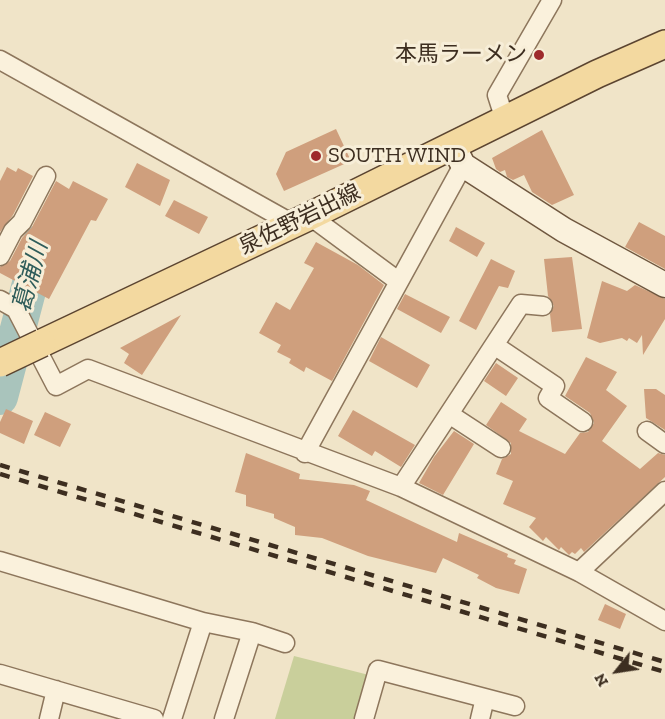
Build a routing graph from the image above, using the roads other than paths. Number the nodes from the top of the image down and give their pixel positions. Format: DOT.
graph roads {
  1 [pos="552,0"];
  2 [pos="665,44"];
  3 [pos="0,60"];
  4 [pos="505,120"];
  5 [pos="458,155"];
  6 [pos="46,176"];
  7 [pos="302,220"];
  8 [pos="0,256"];
  9 [pos="398,280"];
  10 [pos="665,285"];
  11 [pos="0,300"];
  12 [pos="543,306"];
  13 [pos="494,345"];
  14 [pos="0,363"];
  15 [pos="449,414"];
  16 [pos="583,422"];
  17 [pos="647,431"];
  18 [pos="665,444"];
  19 [pos="501,448"];
  20 [pos="305,453"];
  21 [pos="401,487"];
  22 [pos="665,490"];
  23 [pos="0,561"];
  24 [pos="579,572"];
  25 [pos="665,621"];
  26 [pos="203,622"];
  27 [pos="252,632"];
  28 [pos="285,643"];
  29 [pos="0,674"];
  30 [pos="56,690"];
  31 [pos="485,698"];
  32 [pos="515,706"];
  33 [pos="49,719"];
  34 [pos="154,719"];
  35 [pos="172,719"];
  36 [pos="224,719"];
  37 [pos="364,719"];
  38 [pos="480,719"];
  1 -- 4 [label="street"];
  2 -- 4 [label="main road, 泉佐野岩出線"];
  3 -- 7 [label="street"];
  4 -- 5 [label="main road, 泉佐野岩出線"];
  5 -- 7 [label="main road, 泉佐野岩出線"];
  5 -- 9 [label="street"];
  5 -- 10 [label="street"];
  6 -- 8 [label="street"];
  7 -- 9 [label="street"];
  7 -- 14 [label="main road, 泉佐野岩出線, bridge"];
  9 -- 20 [label="street"];
  11 -- 20 [label="street"];
  12 -- 13 [label="street"];
  13 -- 15 [label="street"];
  13 -- 16 [label="street"];
  15 -- 19 [label="street"];
  15 -- 21 [label="street"];
  17 -- 18 [label="street"];
  20 -- 21 [label="street"];
  21 -- 24 [label="street"];
  22 -- 24 [label="street"];
  23 -- 26 [label="street"];
  24 -- 25 [label="street"];
  26 -- 27 [label="street"];
  26 -- 35 [label="street"];
  27 -- 28 [label="street"];
  27 -- 36 [label="street"];
  29 -- 30 [label="street"];
  30 -- 33 [label="street"];
  30 -- 34 [label="street"];
  31 -- 32 [label="street"];
  31 -- 37 [label="street"];
  31 -- 38 [label="street"];
}
